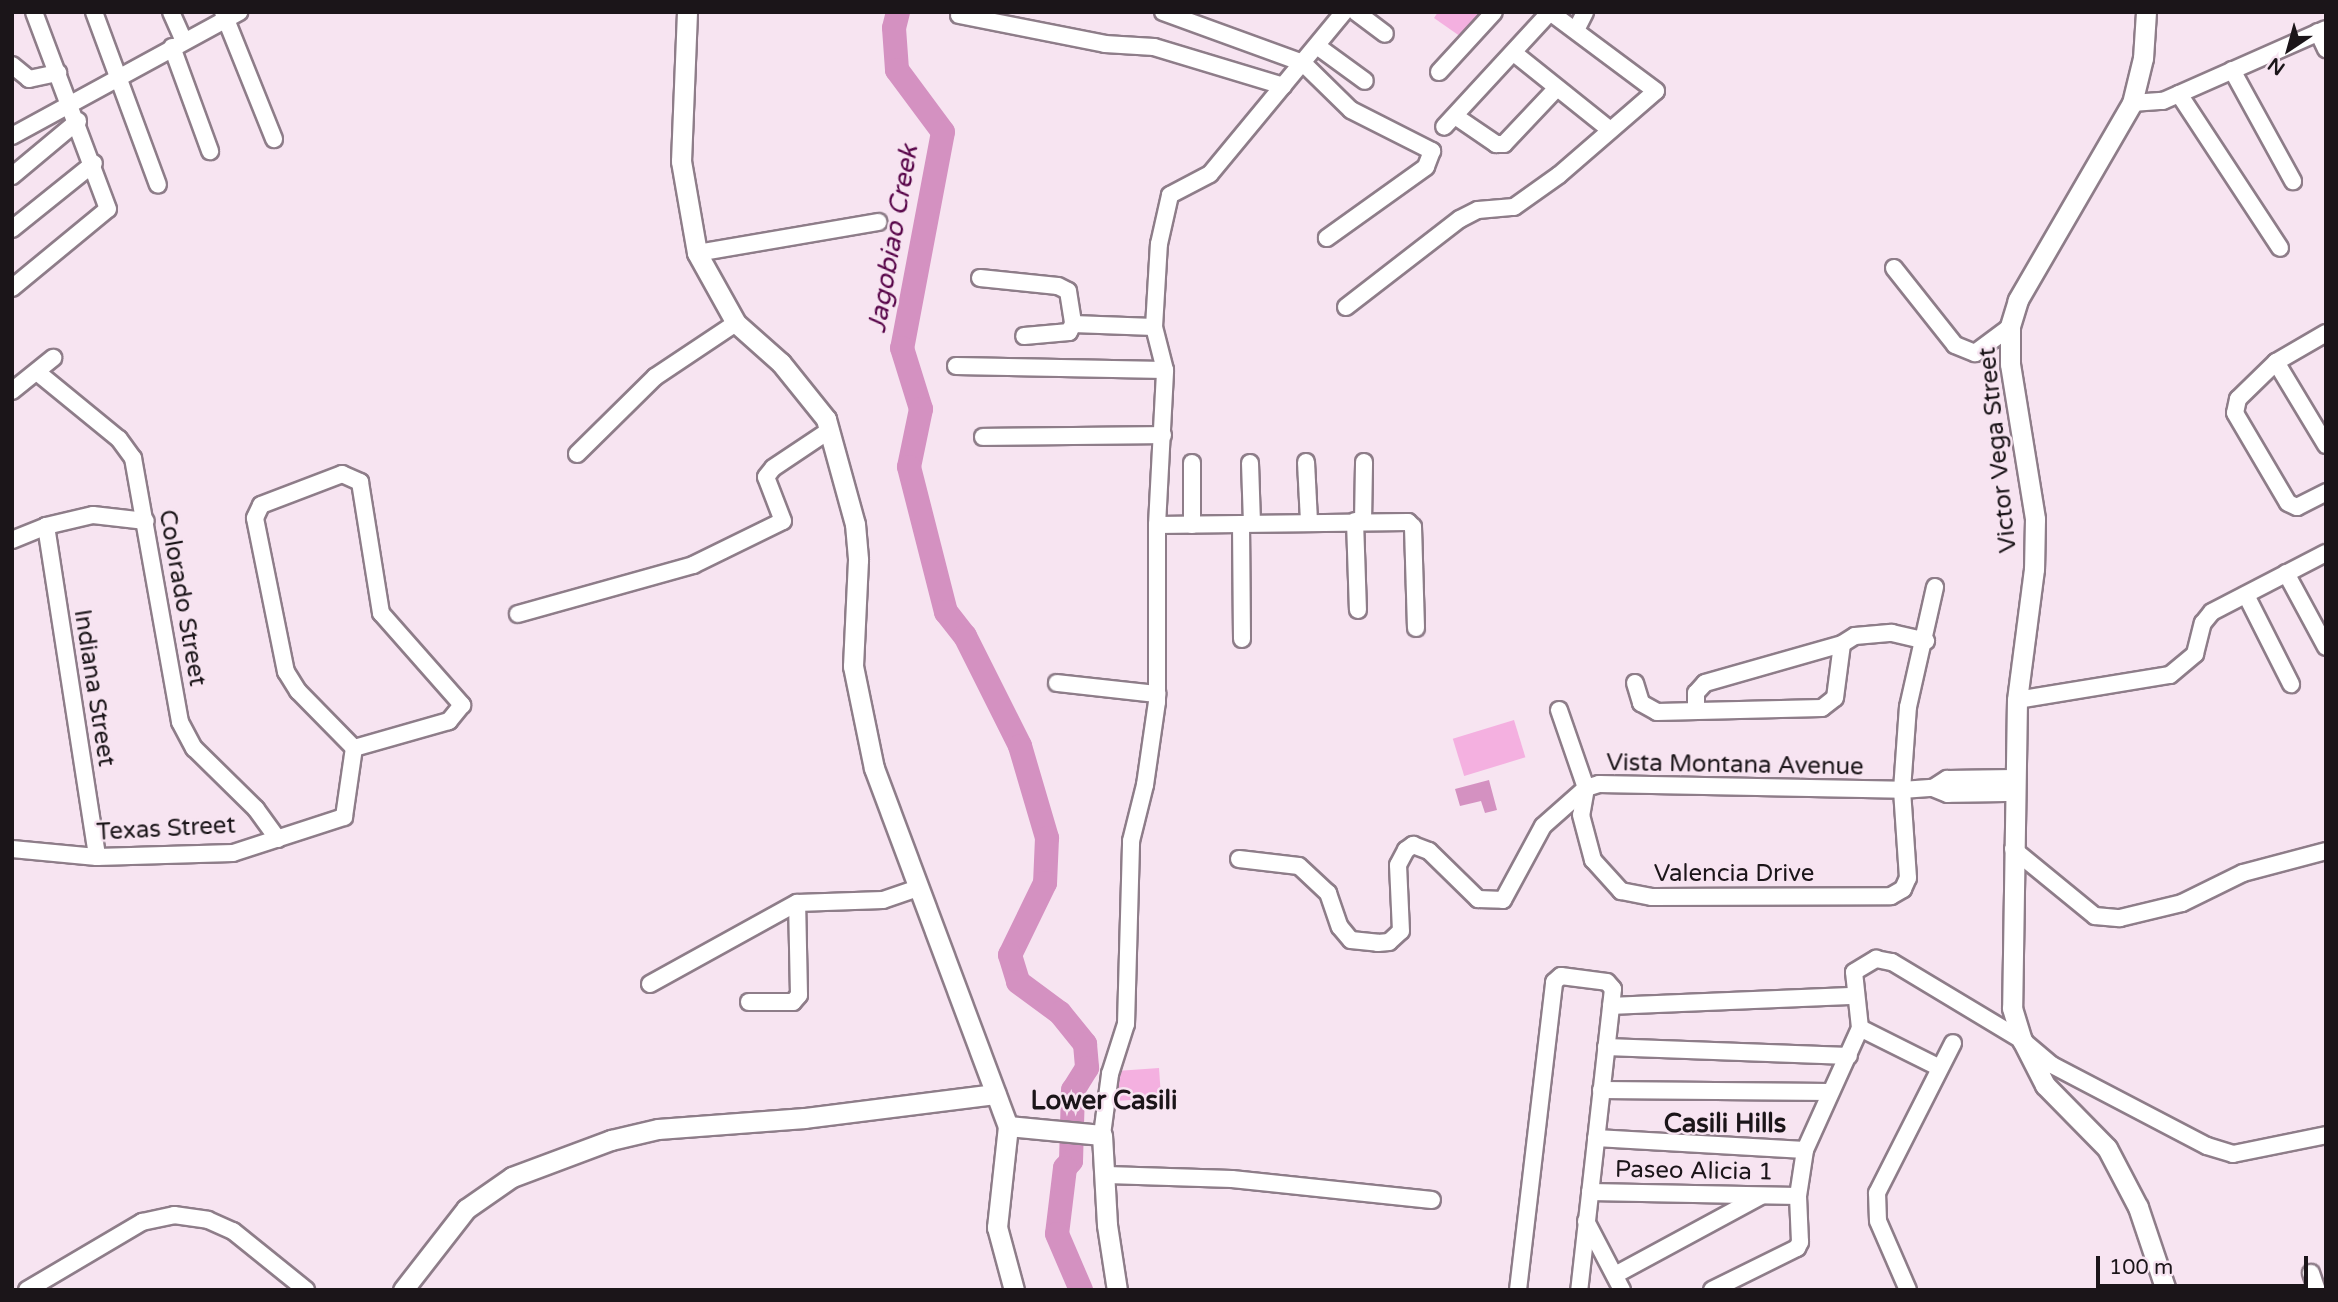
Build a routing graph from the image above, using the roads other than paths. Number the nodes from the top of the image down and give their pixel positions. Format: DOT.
graph roads {
  1 [pos="34,12"];
  2 [pos="93,12"];
  3 [pos="171,12"];
  4 [pos="687,12"];
  5 [pos="1163,12"];
  6 [pos="1344,12"];
  7 [pos="1356,12"];
  8 [pos="1494,12"];
  9 [pos="1550,12"];
  10 [pos="1585,12"];
  11 [pos="2146,12"];
  12 [pos="229,14"];
  13 [pos="959,15"];
  14 [pos="1576,30"];
  15 [pos="2322,30"];
  16 [pos="1385,34"];
  17 [pos="178,44"];
  18 [pos="1317,46"];
  19 [pos="2326,49"];
  20 [pos="1514,53"];
  21 [pos="1303,63"];
  22 [pos="12,65"];
  23 [pos="2232,70"];
  24 [pos="1439,72"];
  25 [pos="58,73"];
  26 [pos="117,75"];
  27 [pos="1365,82"];
  28 [pos="1283,86"];
  29 [pos="1557,88"];
  30 [pos="2179,93"];
  31 [pos="70,101"];
  32 [pos="2132,103"];
  33 [pos="78,121"];
  34 [pos="1609,129"];
  35 [pos="14,132"];
  36 [pos="274,139"];
  37 [pos="210,151"];
  38 [pos="94,163"];
  39 [pos="12,176"];
  40 [pos="2293,181"];
  41 [pos="158,185"];
  42 [pos="878,222"];
  43 [pos="12,229"];
  44 [pos="1327,238"];
  45 [pos="2280,248"];
  46 [pos="697,253"];
  47 [pos="1894,268"];
  48 [pos="980,278"];
  49 [pos="12,288"];
  50 [pos="1346,307"];
  51 [pos="736,323"];
  52 [pos="1073,324"];
  53 [pos="1154,327"];
  54 [pos="2010,327"];
  55 [pos="2326,333"];
  56 [pos="1024,336"];
  57 [pos="53,358"];
  58 [pos="2276,362"];
  59 [pos="956,366"];
  60 [pos="1165,370"];
  61 [pos="37,372"];
  62 [pos="12,391"];
  63 [pos="830,430"];
  64 [pos="1163,435"];
  65 [pos="983,437"];
  66 [pos="2326,445"];
  67 [pos="577,454"];
  68 [pos="1306,462"];
  69 [pos="1364,462"];
  70 [pos="1192,463"];
  71 [pos="1250,463"];
  72 [pos="2326,492"];
  73 [pos="146,521"];
  74 [pos="1309,522"];
  75 [pos="1359,522"];
  76 [pos="1246,524"];
  77 [pos="1157,525"];
  78 [pos="1192,525"];
  79 [pos="46,526"];
  80 [pos="12,540"];
  81 [pos="2326,553"];
  82 [pos="2286,573"];
  83 [pos="1936,587"];
  84 [pos="2246,595"];
  85 [pos="1358,610"];
  86 [pos="519,614"];
  87 [pos="1416,628"];
  88 [pos="1242,639"];
  89 [pos="1926,641"];
  90 [pos="1842,644"];
  91 [pos="2326,647"];
  92 [pos="1057,683"];
  93 [pos="1634,683"];
  94 [pos="2291,684"];
  95 [pos="1157,694"];
  96 [pos="2017,700"];
  97 [pos="1559,709"];
  98 [pos="1696,710"];
  99 [pos="354,748"];
  100 [pos="2014,785"];
  101 [pos="1586,788"];
  102 [pos="1902,790"];
  103 [pos="278,839"];
  104 [pos="12,849"];
  105 [pos="2013,849"];
  106 [pos="2326,851"];
  107 [pos="97,857"];
  108 [pos="1239,859"];
  109 [pos="918,888"];
  110 [pos="797,903"];
  111 [pos="650,984"];
  112 [pos="1854,996"];
  113 [pos="749,1002"];
  114 [pos="1611,1006"];
  115 [pos="1860,1027"];
  116 [pos="2022,1040"];
  117 [pos="1953,1043"];
  118 [pos="1606,1047"];
  119 [pos="1849,1056"];
  120 [pos="1938,1067"];
  121 [pos="1601,1090"];
  122 [pos="1830,1092"];
  123 [pos="995,1094"];
  124 [pos="1008,1126"];
  125 [pos="1095,1134"];
  126 [pos="2326,1135"];
  127 [pos="1596,1138"];
  128 [pos="1805,1150"];
  129 [pos="1107,1175"];
  130 [pos="1590,1192"];
  131 [pos="1763,1195"];
  132 [pos="1798,1196"];
  133 [pos="1432,1200"];
  134 [pos="1587,1221"];
  135 [pos="2311,1273"];
  136 [pos="1618,1282"];
  137 [pos="304,1289"];
  138 [pos="27,1290"];
  139 [pos="403,1290"];
  140 [pos="1014,1290"];
  141 [pos="1117,1290"];
  142 [pos="1518,1290"];
  143 [pos="1579,1290"];
  144 [pos="1712,1290"];
  145 [pos="1908,1290"];
  146 [pos="2166,1290"];
  147 [pos="2317,1290"];
  1 -- 25 [label="street"];
  2 -- 26 [label="street"];
  3 -- 17 [label="street"];
  4 -- 46 [label="street"];
  5 -- 21 [label="street"];
  6 -- 18 [label="street"];
  7 -- 16 [label="street"];
  8 -- 24 [label="street"];
  9 -- 14 [label="street"];
  9 -- 20 [label="street"];
  10 -- 14 [label="street"];
  11 -- 32 [label="street, Victor Vega Street"];
  12 -- 17 [label="street"];
  12 -- 36 [label="street"];
  13 -- 28 [label="street"];
  14 -- 34 [label="street"];
  15 -- 19 [label="street"];
  15 -- 23 [label="street"];
  17 -- 26 [label="street"];
  17 -- 37 [label="street"];
  18 -- 21 [label="street"];
  18 -- 27 [label="street"];
  20 -- 29 [label="street"];
  20 -- 29 [label="street"];
  21 -- 28 [label="street"];
  21 -- 44 [label="street"];
  22 -- 25 [label="street"];
  23 -- 30 [label="street"];
  23 -- 40 [label="street"];
  25 -- 31 [label="street"];
  26 -- 31 [label="street"];
  26 -- 41 [label="street"];
  28 -- 53 [label="street"];
  29 -- 34 [label="street"];
  30 -- 32 [label="street"];
  30 -- 45 [label="street"];
  31 -- 33 [label="street"];
  31 -- 35 [label="street"];
  32 -- 54 [label="street, Victor Vega Street"];
  33 -- 38 [label="street"];
  33 -- 39 [label="street"];
  34 -- 50 [label="street"];
  38 -- 43 [label="street"];
  38 -- 49 [label="street"];
  42 -- 46 [label="street"];
  46 -- 51 [label="street"];
  47 -- 54 [label="street"];
  48 -- 52 [label="street"];
  51 -- 63 [label="street"];
  51 -- 67 [label="street"];
  52 -- 53 [label="street"];
  52 -- 56 [label="street"];
  53 -- 60 [label="street"];
  54 -- 96 [label="street, Victor Vega Street"];
  55 -- 58 [label="street"];
  57 -- 61 [label="street"];
  58 -- 66 [label="street"];
  58 -- 72 [label="street"];
  59 -- 60 [label="street"];
  60 -- 64 [label="street"];
  61 -- 62 [label="street"];
  61 -- 73 [label="street, Colorado Street"];
  63 -- 86 [label="street"];
  63 -- 109 [label="street"];
  64 -- 65 [label="street"];
  64 -- 77 [label="street"];
  68 -- 74 [label="street"];
  69 -- 75 [label="street"];
  70 -- 78 [label="street"];
  71 -- 76 [label="street"];
  73 -- 79 [label="street"];
  73 -- 103 [label="street, Colorado Street"];
  74 -- 75 [label="street"];
  74 -- 76 [label="street"];
  75 -- 85 [label="street"];
  75 -- 87 [label="street"];
  76 -- 78 [label="street"];
  76 -- 88 [label="street"];
  77 -- 78 [label="street"];
  77 -- 95 [label="street"];
  79 -- 80 [label="street"];
  79 -- 107 [label="street, Indiana Street"];
  81 -- 82 [label="street"];
  82 -- 84 [label="street"];
  82 -- 91 [label="street"];
  83 -- 89 [label="street, Valencia Drive"];
  84 -- 94 [label="street"];
  84 -- 96 [label="street"];
  89 -- 90 [label="street"];
  89 -- 102 [label="street, Valencia Drive"];
  90 -- 98 [label="street"];
  90 -- 98 [label="street"];
  92 -- 95 [label="street"];
  93 -- 98 [label="street"];
  95 -- 125 [label="street"];
  96 -- 100 [label="street, Victor Vega Street"];
  97 -- 101 [label="street, Valencia Drive"];
  99 -- 99 [label="street"];
  99 -- 103 [label="street, Texas Street"];
  100 -- 102 [label="street, Vista Montana Avenue"];
  100 -- 105 [label="street, Victor Vega Street"];
  101 -- 102 [label="street, Vista Montana Avenue"];
  101 -- 102 [label="street, Valencia Drive"];
  101 -- 108 [label="street, Vista Montana Avenue"];
  103 -- 107 [label="street, Texas Street"];
  104 -- 107 [label="street, Texas Street"];
  105 -- 106 [label="street"];
  105 -- 116 [label="street, Victor Vega Street"];
  109 -- 110 [label="street"];
  109 -- 123 [label="street"];
  110 -- 111 [label="street"];
  110 -- 113 [label="street"];
  112 -- 114 [label="street"];
  112 -- 115 [label="street"];
  112 -- 116 [label="street"];
  114 -- 118 [label="street"];
  114 -- 142 [label="street"];
  115 -- 119 [label="street"];
  115 -- 120 [label="street"];
  116 -- 126 [label="street"];
  116 -- 146 [label="street, Victor Vega Street"];
  117 -- 120 [label="street"];
  118 -- 119 [label="street"];
  118 -- 121 [label="street"];
  119 -- 122 [label="street"];
  120 -- 145 [label="street"];
  121 -- 122 [label="street"];
  121 -- 127 [label="street"];
  122 -- 128 [label="street"];
  123 -- 124 [label="street"];
  123 -- 139 [label="street"];
  124 -- 125 [label="street"];
  124 -- 140 [label="street"];
  125 -- 129 [label="street"];
  127 -- 128 [label="street"];
  127 -- 130 [label="street"];
  128 -- 132 [label="street"];
  129 -- 133 [label="street"];
  129 -- 141 [label="street"];
  130 -- 131 [label="street, Paseo Alicia 1"];
  130 -- 134 [label="street"];
  131 -- 132 [label="street, Paseo Alicia 1"];
  131 -- 136 [label="street"];
  132 -- 144 [label="street"];
  134 -- 136 [label="street"];
  134 -- 143 [label="street"];
  135 -- 147 [label="street"];
  137 -- 138 [label="street"];
}
